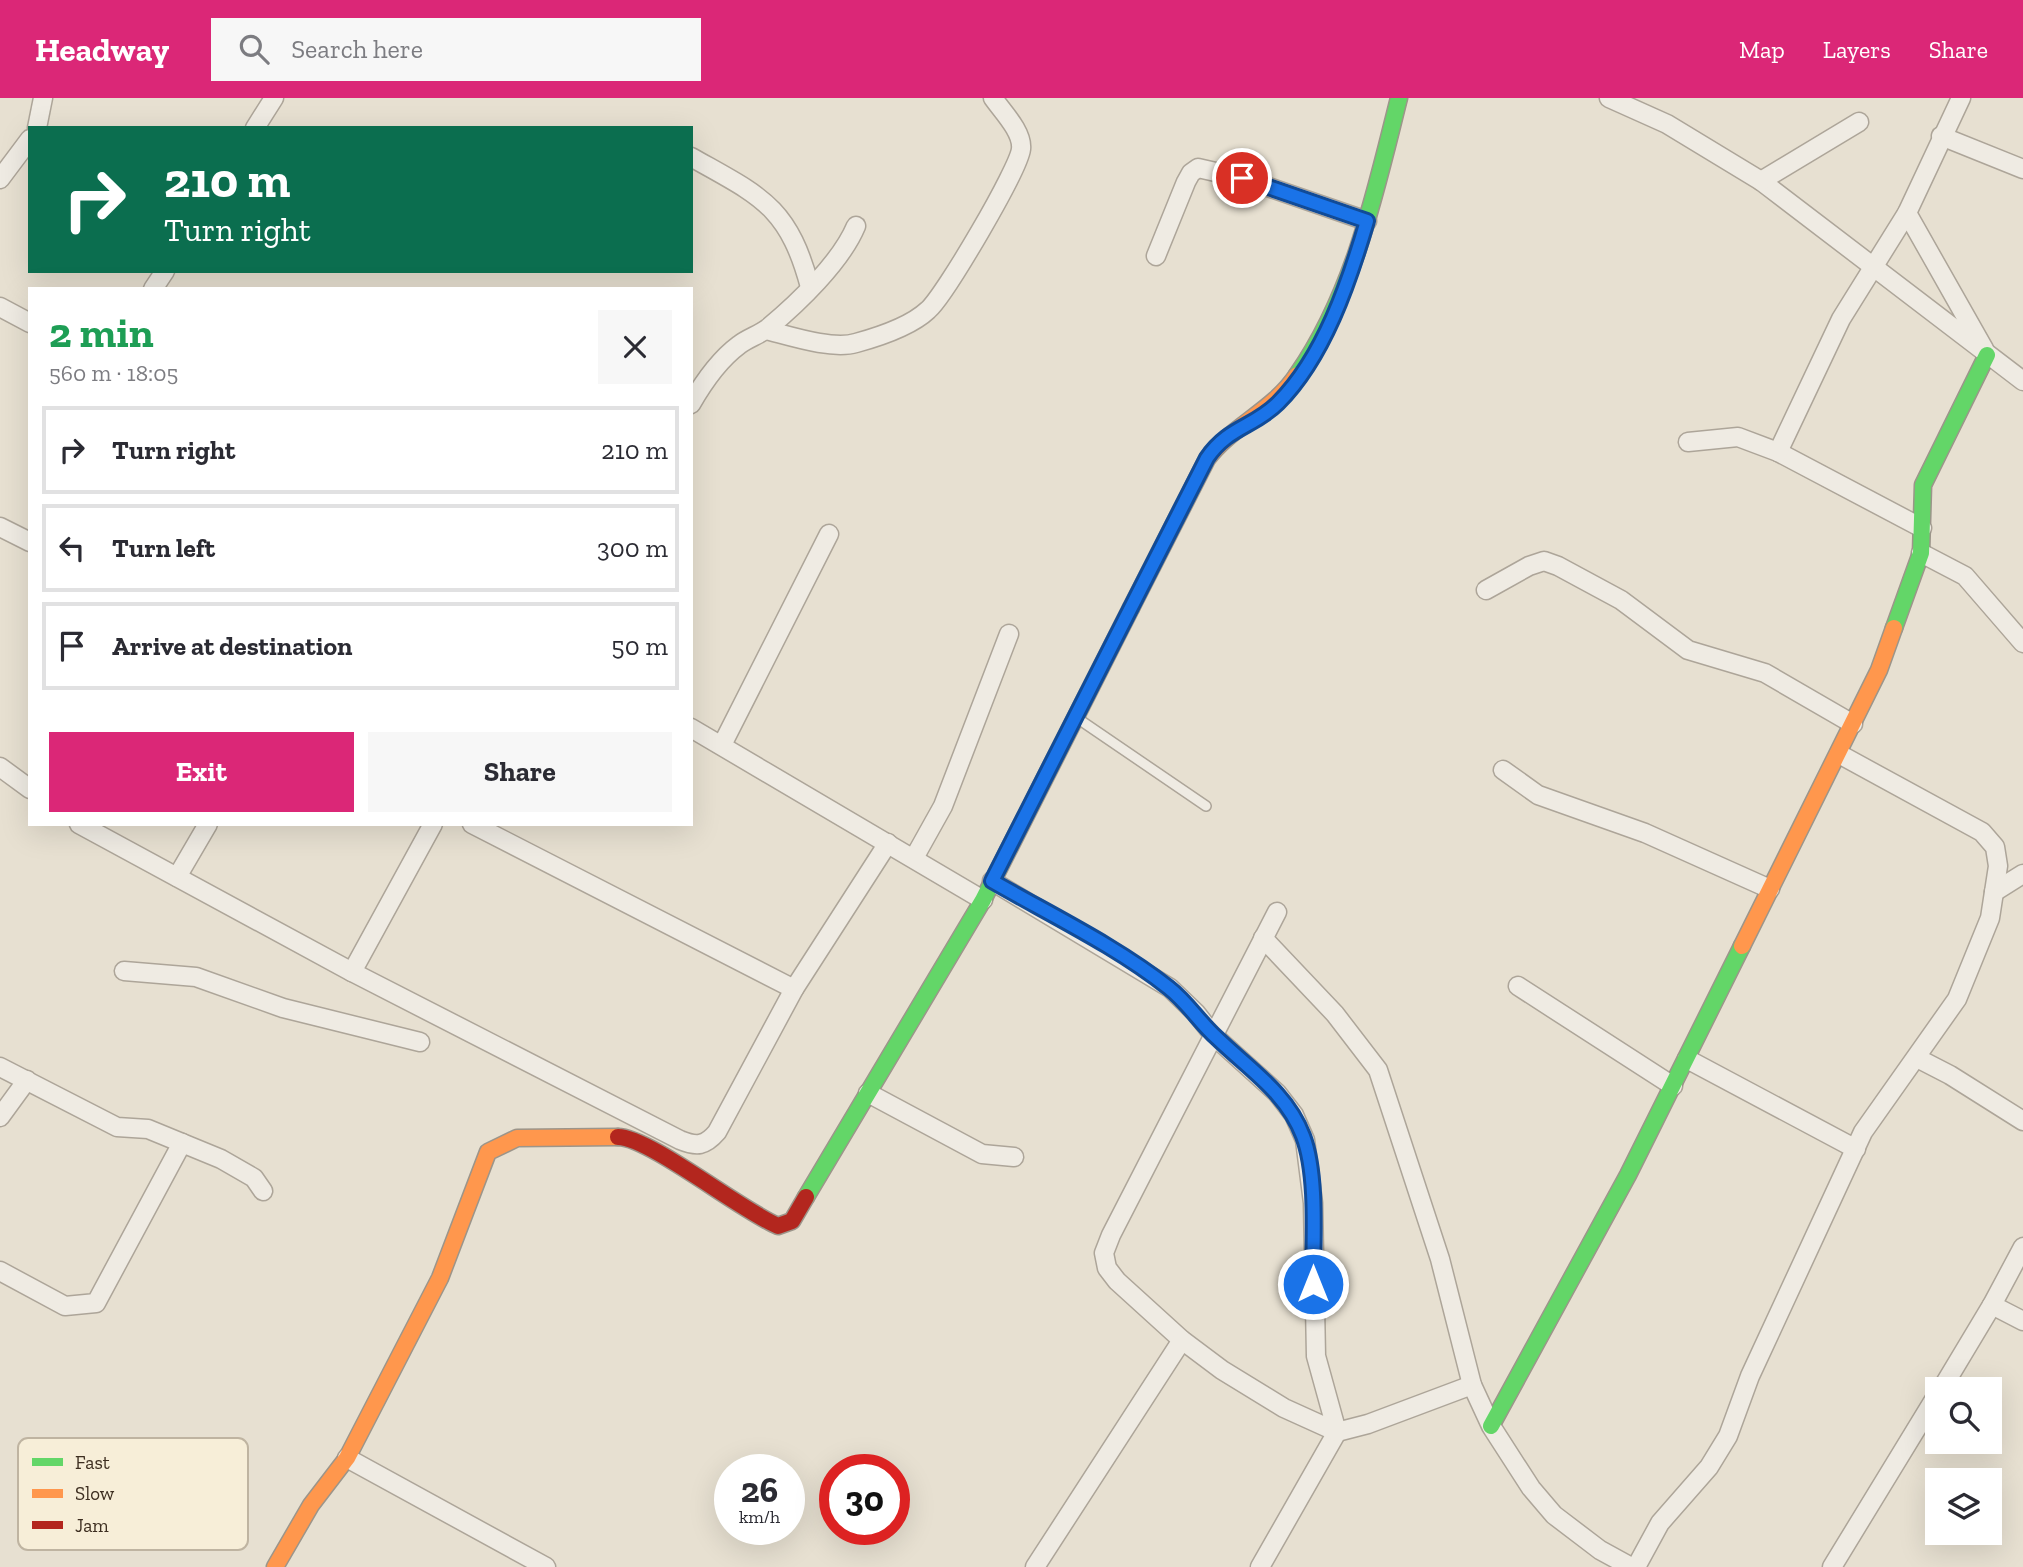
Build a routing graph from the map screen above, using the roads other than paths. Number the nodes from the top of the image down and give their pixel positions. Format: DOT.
graph roads {
  1 [pos="43,98"];
  2 [pos="274,98"];
  3 [pos="993,98"];
  4 [pos="1399,98"];
  5 [pos="1609,98"];
  6 [pos="1961,98"];
  7 [pos="1859,122"];
  8 [pos="263,125"];
  9 [pos="37,126"];
  10 [pos="1941,135"];
  11 [pos="28,142"];
  12 [pos="693,158"];
  13 [pos="2023,169"];
  14 [pos="0,179"];
  15 [pos="1761,181"];
  16 [pos="1907,213"];
  17 [pos="1367,221"];
  18 [pos="856,226"];
  19 [pos="1156,256"];
  20 [pos="1873,266"];
  21 [pos="810,287"];
  22 [pos="0,307"];
  23 [pos="28,322"];
  24 [pos="766,330"];
  25 [pos="1987,355"];
  26 [pos="2023,381"];
  27 [pos="693,400"];
  28 [pos="1688,442"];
  29 [pos="1778,452"];
  30 [pos="0,527"];
  31 [pos="1922,528"];
  32 [pos="829,534"];
  33 [pos="28,541"];
  34 [pos="1921,553"];
  35 [pos="1486,590"];
  36 [pos="1009,634"];
  37 [pos="2023,643"];
  38 [pos="1076,717"];
  39 [pos="1853,723"];
  40 [pos="693,729"];
  41 [pos="722,745"];
  42 [pos="1839,754"];
  43 [pos="0,767"];
  44 [pos="1503,770"];
  45 [pos="28,788"];
  46 [pos="1206,806"];
  47 [pos="83,826"];
  48 [pos="207,826"];
  49 [pos="432,826"];
  50 [pos="476,826"];
  51 [pos="888,843"];
  52 [pos="914,858"];
  53 [pos="2023,874"];
  54 [pos="177,877"];
  55 [pos="992,881"];
  56 [pos="1770,889"];
  57 [pos="1994,892"];
  58 [pos="982,900"];
  59 [pos="1277,912"];
  60 [pos="1263,938"];
  61 [pos="124,971"];
  62 [pos="352,972"];
  63 [pos="1518,986"];
  64 [pos="794,989"];
  65 [pos="1214,1036"];
  66 [pos="420,1042"];
  67 [pos="1917,1058"];
  68 [pos="1688,1059"];
  69 [pos="0,1067"];
  70 [pos="27,1080"];
  71 [pos="1673,1086"];
  72 [pos="868,1094"];
  73 [pos="0,1117"];
  74 [pos="2023,1121"];
  75 [pos="182,1143"];
  76 [pos="1856,1149"];
  77 [pos="1014,1157"];
  78 [pos="263,1191"];
  79 [pos="2023,1247"];
  80 [pos="0,1271"];
  81 [pos="1992,1306"];
  82 [pos="2023,1321"];
  83 [pos="1182,1340"];
  84 [pos="1949,1377"];
  85 [pos="1472,1385"];
  86 [pos="1925,1415"];
  87 [pos="1491,1426"];
  88 [pos="1337,1432"];
  89 [pos="347,1458"];
  90 [pos="275,1567"];
  91 [pos="546,1567"];
  92 [pos="1035,1567"];
  93 [pos="1260,1567"];
  94 [pos="1631,1567"];
  95 [pos="1636,1567"];
  96 [pos="1832,1567"];
  1 -- 9 [label="street"];
  2 -- 8 [label="street"];
  3 -- 24 [label="street"];
  4 -- 17 [label="street"];
  5 -- 15 [label="street"];
  6 -- 10 [label="street"];
  7 -- 15 [label="street"];
  10 -- 13 [label="street"];
  10 -- 16 [label="street"];
  11 -- 14 [label="street"];
  12 -- 21 [label="street"];
  15 -- 20 [label="street"];
  16 -- 20 [label="street"];
  16 -- 25 [label="street"];
  17 -- 19 [label="street"];
  17 -- 38 [label="street"];
  18 -- 21 [label="street"];
  20 -- 25 [label="street"];
  20 -- 29 [label="street"];
  21 -- 24 [label="street"];
  22 -- 23 [label="street"];
  24 -- 27 [label="street"];
  25 -- 26 [label="street"];
  25 -- 31 [label="street"];
  28 -- 29 [label="street"];
  29 -- 31 [label="street"];
  30 -- 33 [label="street"];
  31 -- 34 [label="street"];
  32 -- 41 [label="street"];
  34 -- 37 [label="street"];
  34 -- 39 [label="street"];
  35 -- 39 [label="street"];
  36 -- 52 [label="street"];
  38 -- 46 [label="lane"];
  38 -- 55 [label="street"];
  39 -- 42 [label="street"];
  40 -- 41 [label="street"];
  41 -- 51 [label="street"];
  42 -- 56 [label="street"];
  42 -- 57 [label="street"];
  43 -- 45 [label="street"];
  44 -- 56 [label="street"];
  47 -- 54 [label="street"];
  48 -- 54 [label="street"];
  49 -- 62 [label="street"];
  50 -- 64 [label="street"];
  51 -- 52 [label="street"];
  51 -- 64 [label="street"];
  52 -- 58 [label="street"];
  53 -- 57 [label="street"];
  54 -- 62 [label="street"];
  55 -- 58 [label="street"];
  55 -- 65 [label="street"];
  56 -- 68 [label="street"];
  57 -- 67 [label="street"];
  58 -- 72 [label="street"];
  59 -- 60 [label="street"];
  60 -- 65 [label="street"];
  60 -- 85 [label="street"];
  61 -- 66 [label="street"];
  62 -- 64 [label="street"];
  63 -- 71 [label="street"];
  65 -- 83 [label="street"];
  65 -- 88 [label="street"];
  67 -- 74 [label="street"];
  67 -- 76 [label="street"];
  68 -- 71 [label="street"];
  68 -- 76 [label="street"];
  69 -- 70 [label="street"];
  70 -- 73 [label="street"];
  70 -- 75 [label="street"];
  71 -- 87 [label="street"];
  72 -- 77 [label="street"];
  72 -- 89 [label="street"];
  75 -- 78 [label="street"];
  75 -- 80 [label="street"];
  76 -- 95 [label="street"];
  79 -- 81 [label="street"];
  81 -- 82 [label="street"];
  81 -- 84 [label="street"];
  83 -- 88 [label="street"];
  83 -- 92 [label="street"];
  85 -- 87 [label="street"];
  85 -- 88 [label="street"];
  86 -- 96 [label="street"];
  87 -- 94 [label="street"];
  88 -- 93 [label="street"];
  89 -- 90 [label="street"];
  89 -- 91 [label="street"];
}
